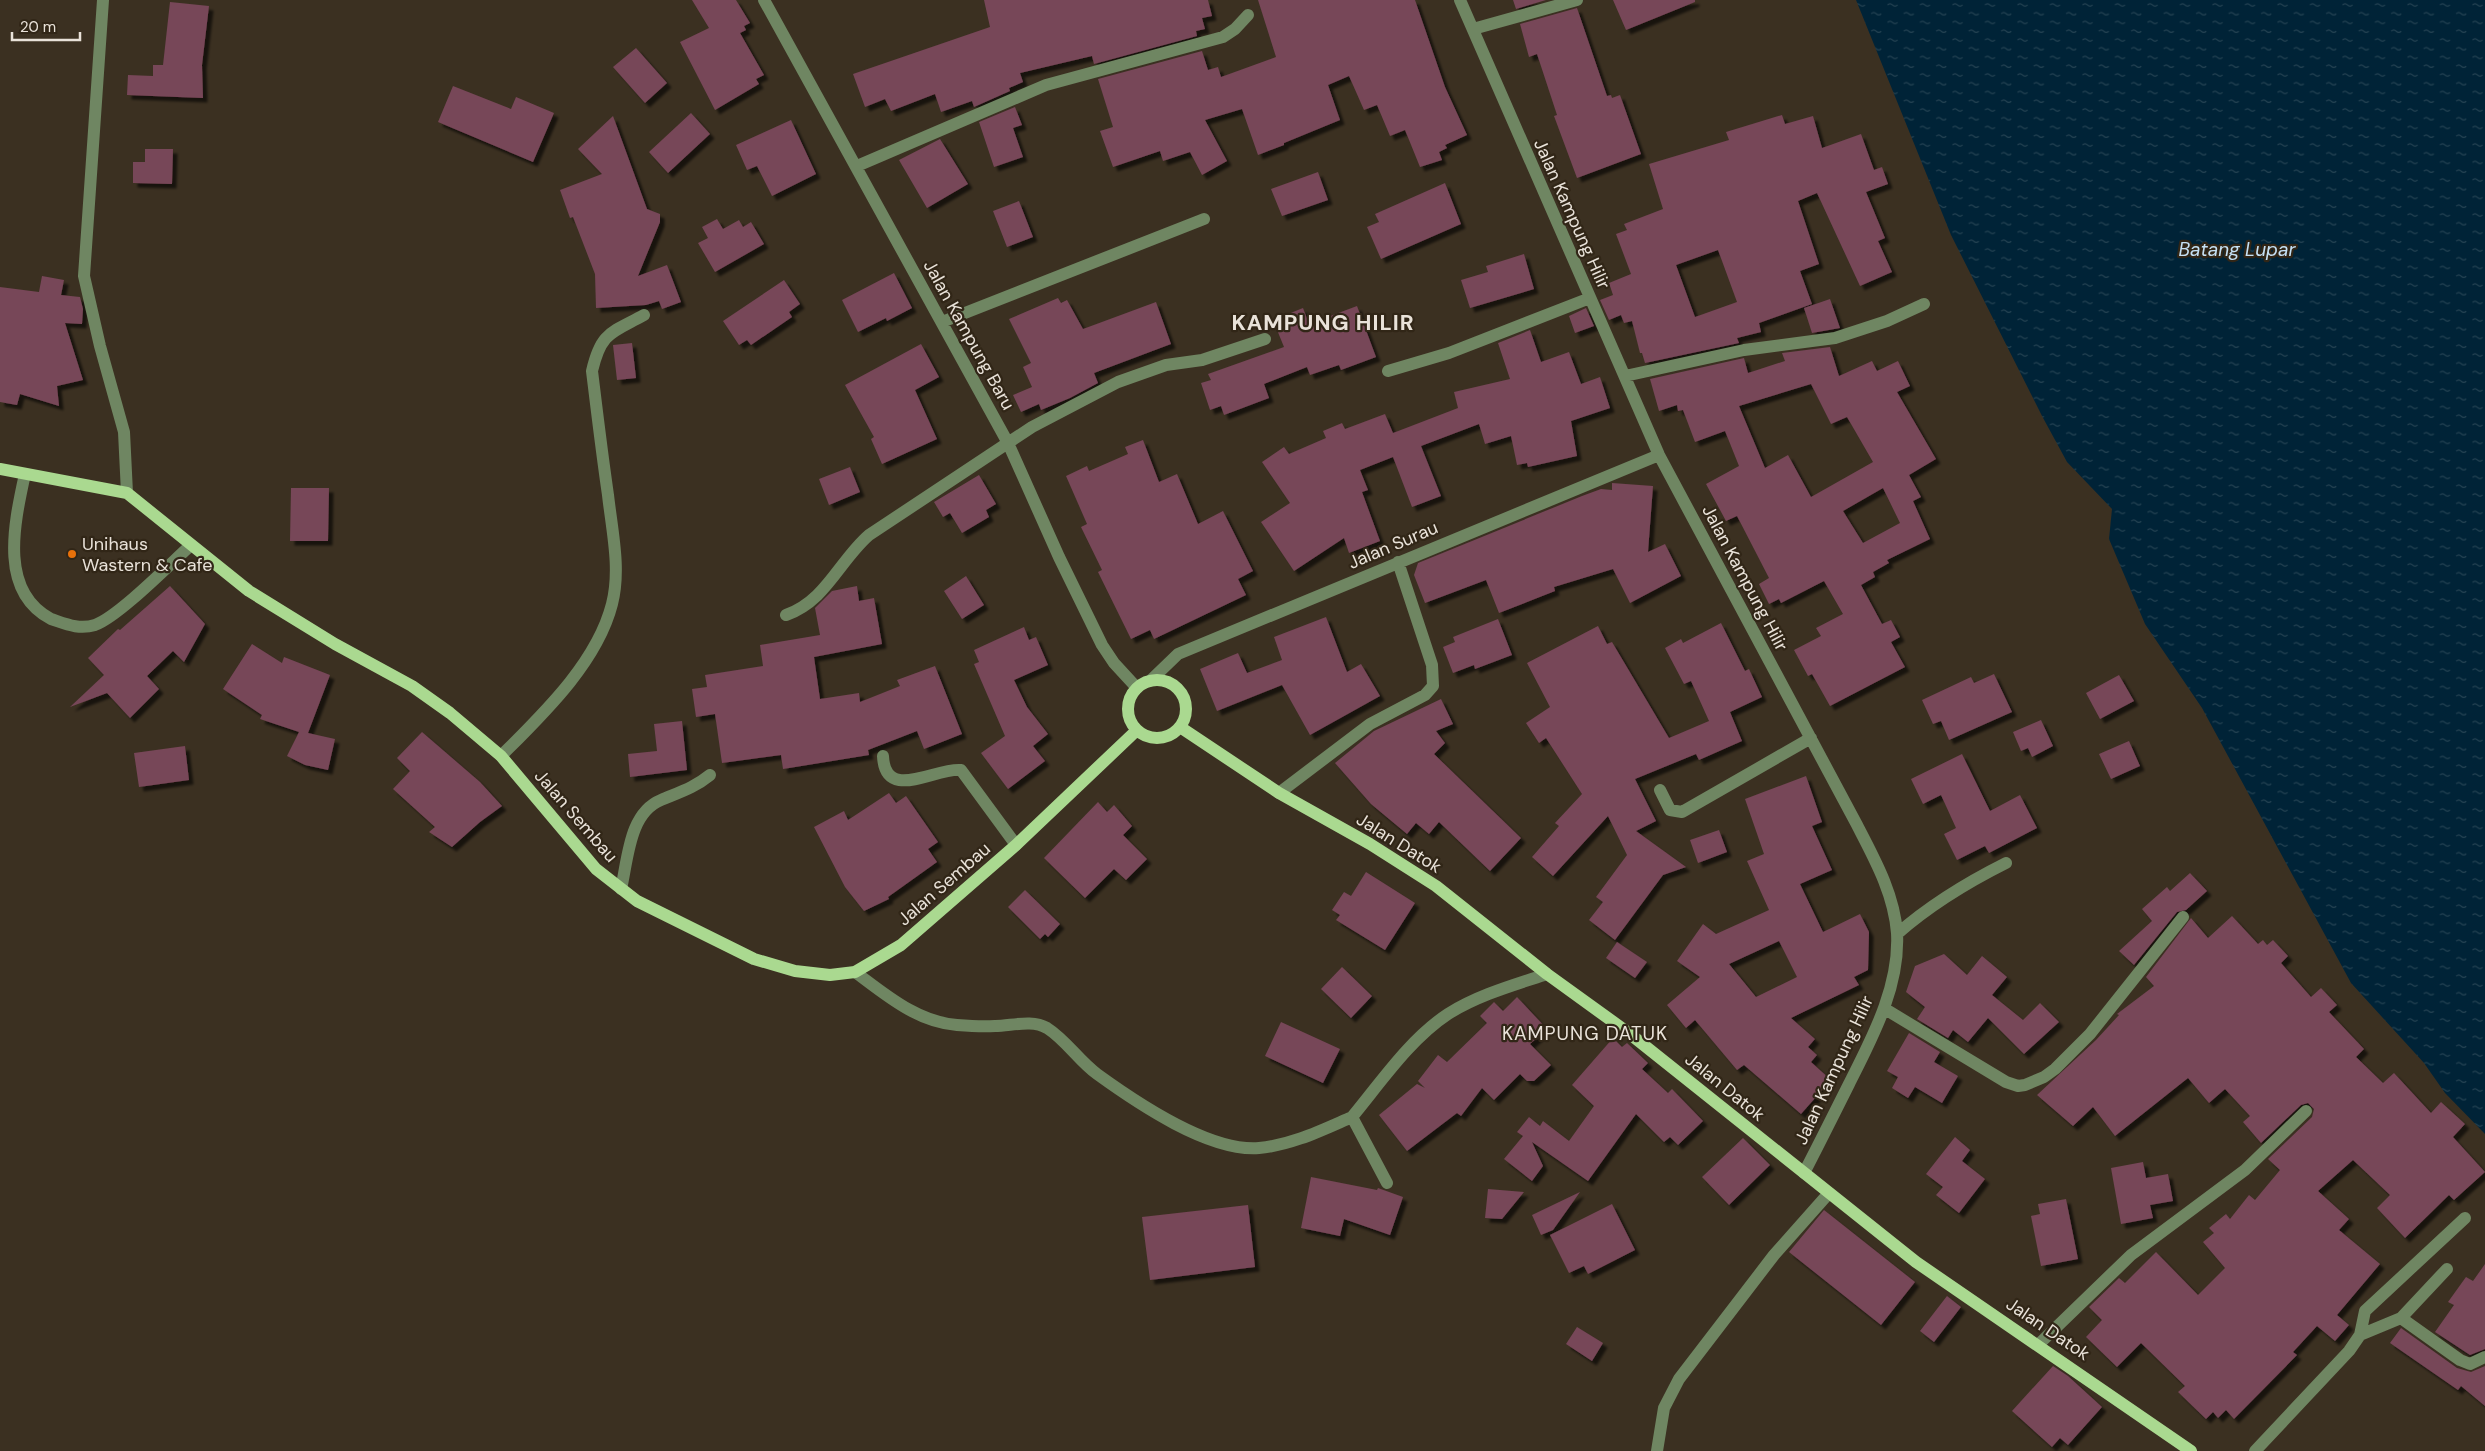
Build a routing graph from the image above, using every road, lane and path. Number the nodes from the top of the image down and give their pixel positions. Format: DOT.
graph roads {
  1 [pos="103,0"];
  2 [pos="764,0"];
  3 [pos="1460,0"];
  4 [pos="1577,0"];
  5 [pos="1248,15"];
  6 [pos="1473,29"];
  7 [pos="857,166"];
  8 [pos="1204,219"];
  9 [pos="1590,298"];
  10 [pos="1924,304"];
  11 [pos="644,316"];
  12 [pos="942,322"];
  13 [pos="1265,339"];
  14 [pos="1388,372"];
  15 [pos="1625,376"];
  16 [pos="1008,443"];
  17 [pos="1659,454"];
  18 [pos="0,469"];
  19 [pos="25,474"];
  20 [pos="127,493"];
  21 [pos="191,545"];
  22 [pos="1398,562"];
  23 [pos="786,615"];
  24 [pos="1150,681"];
  25 [pos="1137,688"];
  26 [pos="1180,727"];
  27 [pos="1136,730"];
  28 [pos="1811,738"];
  29 [pos="502,756"];
  30 [pos="883,756"];
  31 [pos="710,775"];
  32 [pos="1660,790"];
  33 [pos="1279,793"];
  34 [pos="1016,845"];
  35 [pos="2006,863"];
  36 [pos="621,889"];
  37 [pos="2183,917"];
  38 [pos="1897,934"];
  39 [pos="855,972"];
  40 [pos="1547,974"];
  41 [pos="1885,1009"];
  42 [pos="2306,1111"];
  43 [pos="1352,1117"];
  44 [pos="1804,1173"];
  45 [pos="1387,1183"];
  46 [pos="1829,1192"];
  47 [pos="2465,1218"];
  48 [pos="2447,1270"];
  49 [pos="2401,1318"];
  50 [pos="2360,1335"];
  51 [pos="2039,1344"];
  52 [pos="2485,1357"];
  53 [pos="1657,1451"];
  54 [pos="2191,1451"];
  55 [pos="2255,1451"];
  1 -- 20 [label="street"];
  2 -- 7 [label="street, Jalan Kampung Baru"];
  3 -- 6 [label="street, Jalan Kampung Hilir"];
  4 -- 6 [label="street"];
  5 -- 7 [label="street"];
  6 -- 9 [label="street, Jalan Kampung Hilir"];
  7 -- 12 [label="street, Jalan Kampung Baru"];
  8 -- 12 [label="street"];
  9 -- 14 [label="street"];
  9 -- 15 [label="street, Jalan Kampung Hilir"];
  10 -- 15 [label="street"];
  11 -- 29 [label="street"];
  12 -- 16 [label="street, Jalan Kampung Baru"];
  13 -- 16 [label="street"];
  15 -- 17 [label="street, Jalan Kampung Hilir"];
  16 -- 23 [label="street"];
  16 -- 25 [label="street, Jalan Kampung Baru"];
  17 -- 22 [label="street, Jalan Surau"];
  17 -- 28 [label="street, Jalan Kampung Hilir"];
  18 -- 19 [label="main road, Jalan Sembau"];
  19 -- 20 [label="main road, Jalan Sembau"];
  19 -- 21 [label="street"];
  20 -- 21 [label="main road, Jalan Sembau"];
  21 -- 29 [label="main road, Jalan Sembau"];
  22 -- 24 [label="street, Jalan Surau"];
  22 -- 33 [label="street"];
  24 -- 25 [label="main road"];
  24 -- 26 [label="main road"];
  25 -- 27 [label="main road"];
  26 -- 27 [label="main road"];
  26 -- 33 [label="main road, Jalan Datok"];
  27 -- 34 [label="main road, Jalan Sembau"];
  28 -- 32 [label="street"];
  28 -- 38 [label="street, Jalan Kampung Hilir"];
  29 -- 36 [label="main road, Jalan Sembau"];
  30 -- 34 [label="street"];
  31 -- 36 [label="street"];
  33 -- 40 [label="main road, Jalan Datok"];
  34 -- 39 [label="main road, Jalan Sembau"];
  35 -- 38 [label="street"];
  36 -- 39 [label="main road, Jalan Sembau"];
  37 -- 41 [label="street"];
  38 -- 41 [label="street, Jalan Kampung Hilir"];
  39 -- 43 [label="street"];
  40 -- 43 [label="street"];
  40 -- 44 [label="main road, Jalan Datok"];
  41 -- 44 [label="street, Jalan Kampung Hilir"];
  42 -- 51 [label="street"];
  43 -- 45 [label="street"];
  44 -- 46 [label="main road, Jalan Datok"];
  46 -- 51 [label="main road, Jalan Datok"];
  46 -- 53 [label="street"];
  47 -- 50 [label="street"];
  48 -- 49 [label="street"];
  49 -- 50 [label="street"];
  49 -- 52 [label="street"];
  50 -- 55 [label="street"];
  51 -- 54 [label="main road, Jalan Datok"];
}
